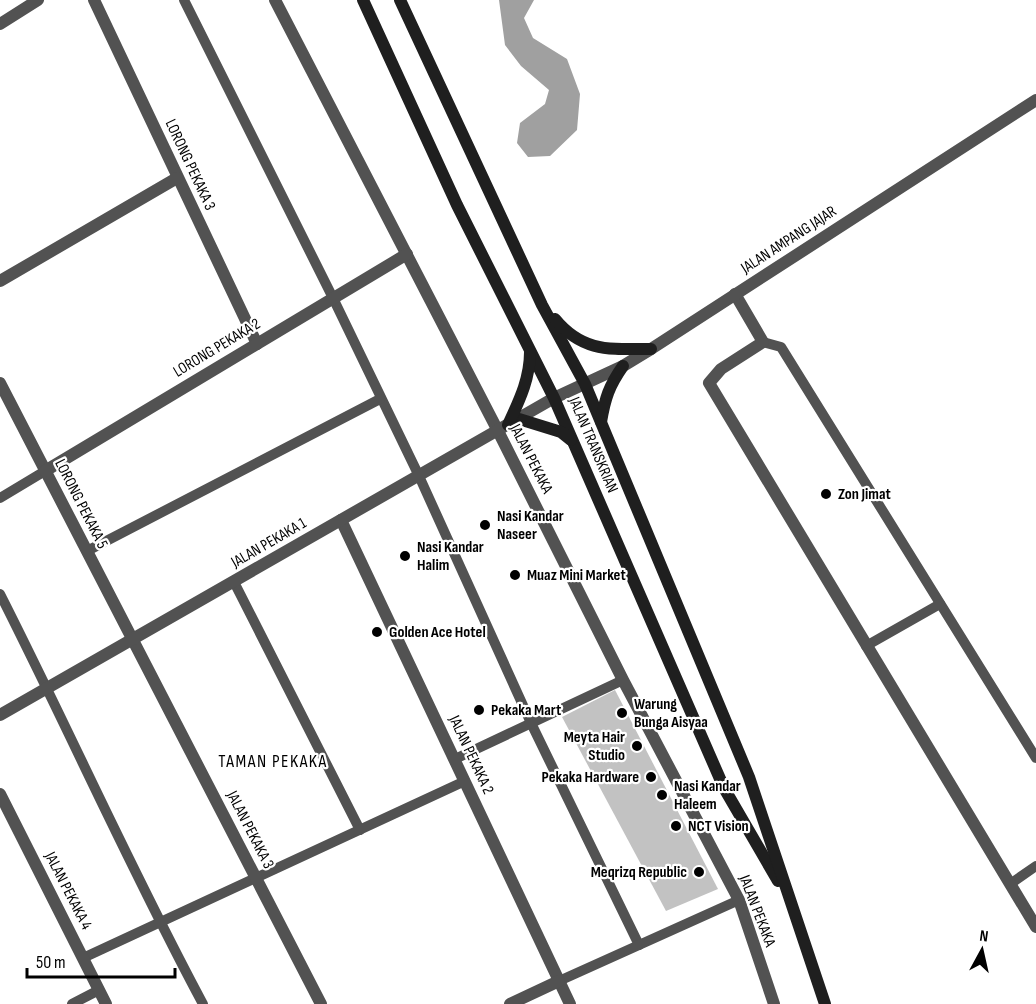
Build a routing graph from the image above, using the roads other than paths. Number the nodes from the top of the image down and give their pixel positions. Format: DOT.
graph roads {
  1 [pos="38,0"];
  2 [pos="94,0"];
  3 [pos="184,0"];
  4 [pos="275,0"];
  5 [pos="363,0"];
  6 [pos="400,0"];
  7 [pos="0,24"];
  8 [pos="1036,100"];
  9 [pos="177,178"];
  10 [pos="407,254"];
  11 [pos="0,280"];
  12 [pos="735,294"];
  13 [pos="333,298"];
  14 [pos="542,305"];
  15 [pos="763,342"];
  16 [pos="257,344"];
  17 [pos="530,349"];
  18 [pos="651,349"];
  19 [pos="623,366"];
  20 [pos="0,383"];
  21 [pos="585,384"];
  22 [pos="555,398"];
  23 [pos="380,399"];
  24 [pos="601,423"];
  25 [pos="509,425"];
  26 [pos="574,443"];
  27 [pos="45,471"];
  28 [pos="419,476"];
  29 [pos="0,498"];
  30 [pos="341,520"];
  31 [pos="87,551"];
  32 [pos="234,582"];
  33 [pos="0,594"];
  34 [pos="940,604"];
  35 [pos="132,640"];
  36 [pos="866,646"];
  37 [pos="623,681"];
  38 [pos="48,688"];
  39 [pos="0,716"];
  40 [pos="531,723"];
  41 [pos="1036,758"];
  42 [pos="455,759"];
  43 [pos="465,781"];
  44 [pos="0,794"];
  45 [pos="360,830"];
  46 [pos="1036,866"];
  47 [pos="256,878"];
  48 [pos="1010,884"];
  49 [pos="739,900"];
  50 [pos="791,903"];
  51 [pos="160,923"];
  52 [pos="1036,927"];
  53 [pos="639,945"];
  54 [pos="83,958"];
  55 [pos="559,981"];
  56 [pos="99,990"];
  57 [pos="72,1004"];
  58 [pos="106,1004"];
  59 [pos="203,1004"];
  60 [pos="321,1004"];
  61 [pos="512,1004"];
  62 [pos="570,1004"];
  63 [pos="774,1004"];
  64 [pos="825,1004"];
  1 -- 7 [label="street"];
  2 -- 9 [label="street, LORONG PEKAKA 3"];
  3 -- 13 [label="lane"];
  4 -- 10 [label="street, JALAN PEKAKA"];
  5 -- 17 [label="main road, JALAN TRANSKRIAN"];
  6 -- 14 [label="main road, JALAN TRANSKRIAN"];
  8 -- 12 [label="street, JALAN AMPANG JAJAR"];
  9 -- 11 [label="street"];
  9 -- 16 [label="street, LORONG PEKAKA 3"];
  10 -- 13 [label="street, LORONG PEKAKA 2"];
  10 -- 25 [label="street, JALAN PEKAKA"];
  12 -- 15 [label="street"];
  12 -- 18 [label="street, JALAN AMPANG JAJAR"];
  13 -- 16 [label="street, LORONG PEKAKA 2"];
  13 -- 23 [label="lane"];
  14 -- 18 [label="main road"];
  14 -- 21 [label="main road, JALAN TRANSKRIAN"];
  15 -- 34 [label="lane"];
  15 -- 36 [label="street"];
  16 -- 27 [label="street, LORONG PEKAKA 2"];
  17 -- 22 [label="main road, JALAN TRANSKRIAN"];
  17 -- 25 [label="main road"];
  18 -- 19 [label="street, JALAN AMPANG JAJAR"];
  19 -- 21 [label="street, JALAN AMPANG JAJAR"];
  19 -- 24 [label="main road"];
  20 -- 27 [label="street, LORONG PEKAKA 5"];
  21 -- 22 [label="street, JALAN AMPANG JAJAR"];
  21 -- 24 [label="main road, JALAN TRANSKRIAN"];
  22 -- 25 [label="street, JALAN PEKAKA 1"];
  22 -- 26 [label="main road, JALAN TRANSKRIAN"];
  23 -- 28 [label="lane"];
  23 -- 31 [label="lane"];
  24 -- 50 [label="main road, JALAN TRANSKRIAN"];
  25 -- 26 [label="main road"];
  25 -- 28 [label="street, JALAN PEKAKA 1"];
  25 -- 37 [label="street, JALAN PEKAKA"];
  26 -- 50 [label="main road, JALAN TRANSKRIAN"];
  27 -- 29 [label="lane"];
  27 -- 31 [label="street, LORONG PEKAKA 5"];
  28 -- 30 [label="street, JALAN PEKAKA 1"];
  28 -- 40 [label="lane"];
  30 -- 32 [label="street, JALAN PEKAKA 1"];
  30 -- 42 [label="street, JALAN PEKAKA 2"];
  31 -- 35 [label="street, LORONG PEKAKA 5"];
  32 -- 35 [label="street, JALAN PEKAKA 1"];
  32 -- 45 [label="lane"];
  33 -- 38 [label="lane"];
  34 -- 36 [label="lane"];
  34 -- 41 [label="lane"];
  35 -- 38 [label="street, JALAN PEKAKA 1"];
  35 -- 47 [label="street, JALAN PEKAKA 3"];
  36 -- 48 [label="street"];
  37 -- 40 [label="lane"];
  37 -- 49 [label="street, JALAN PEKAKA"];
  38 -- 39 [label="street, JALAN PEKAKA 1"];
  38 -- 51 [label="lane"];
  40 -- 42 [label="lane"];
  40 -- 53 [label="lane"];
  42 -- 43 [label="street, JALAN PEKAKA 2"];
  43 -- 45 [label="lane"];
  43 -- 55 [label="street, JALAN PEKAKA 2"];
  44 -- 54 [label="street, JALAN PEKAKA 4"];
  45 -- 47 [label="lane"];
  46 -- 48 [label="lane"];
  47 -- 51 [label="lane"];
  47 -- 60 [label="street, JALAN PEKAKA 3"];
  48 -- 52 [label="street"];
  49 -- 53 [label="lane"];
  49 -- 63 [label="street, JALAN PEKAKA"];
  50 -- 64 [label="main road, JALAN TRANSKRIAN"];
  51 -- 54 [label="lane"];
  51 -- 59 [label="lane"];
  53 -- 55 [label="lane"];
  54 -- 56 [label="street, JALAN PEKAKA 4"];
  55 -- 61 [label="street"];
  55 -- 62 [label="street, JALAN PEKAKA 2"];
  56 -- 57 [label="lane"];
  56 -- 58 [label="street, JALAN PEKAKA 4"];
}
